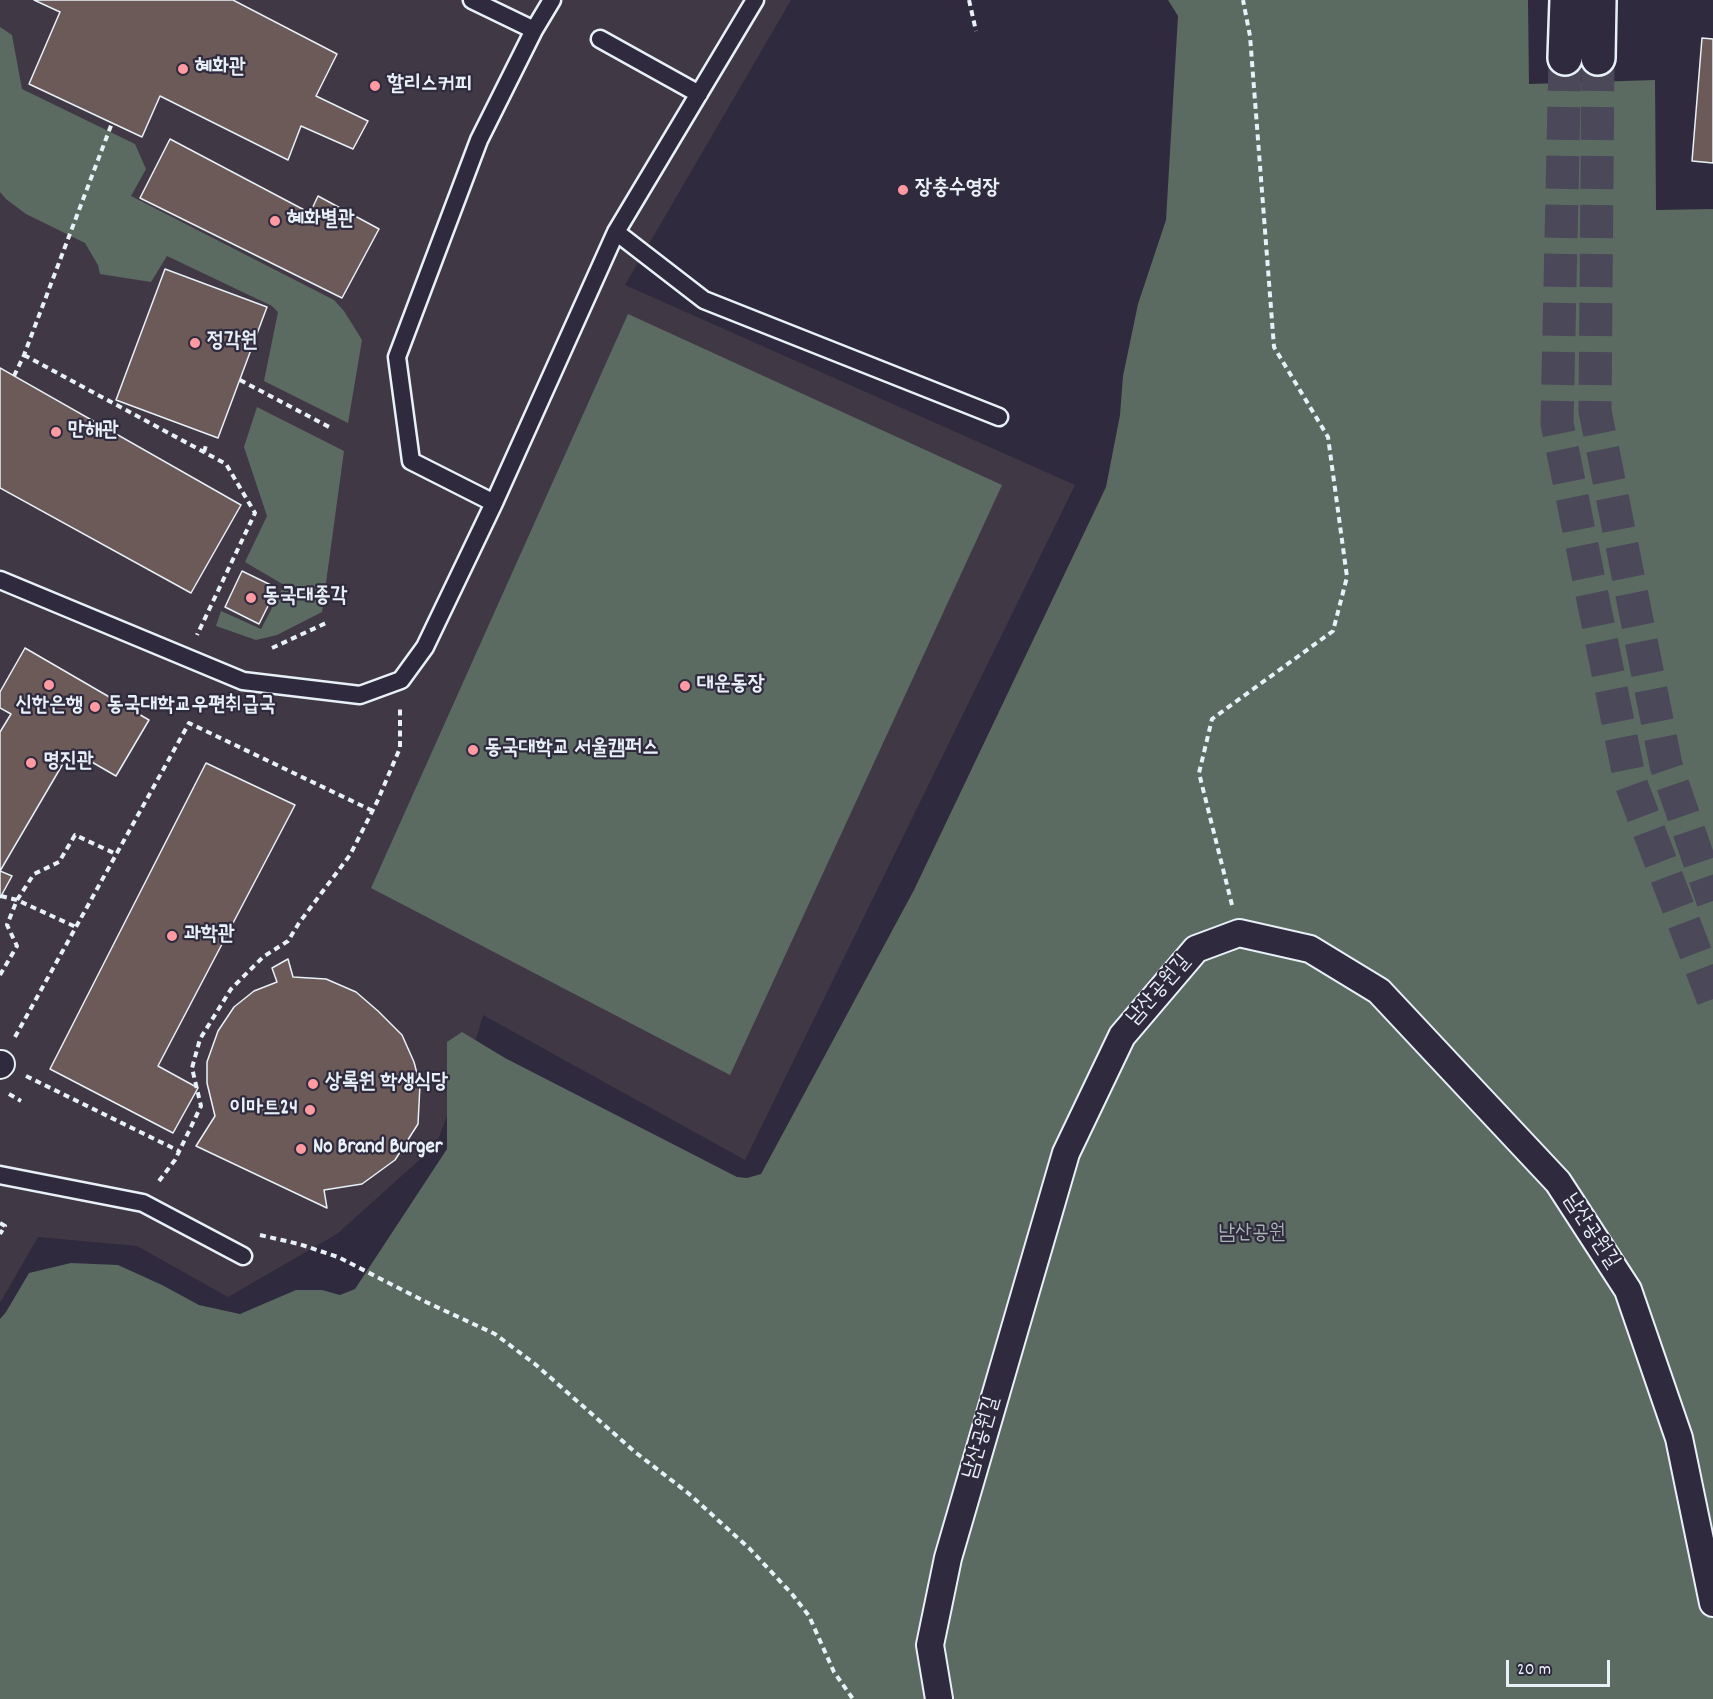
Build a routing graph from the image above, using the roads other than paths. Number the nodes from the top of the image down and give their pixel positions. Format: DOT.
graph roads {
  1 [pos="472,0"];
  2 [pos="552,0"];
  3 [pos="755,0"];
  4 [pos="1567,0"];
  5 [pos="1599,0"];
  6 [pos="534,30"];
  7 [pos="600,39"];
  8 [pos="1565,58"];
  9 [pos="1598,58"];
  10 [pos="699,94"];
  11 [pos="616,232"];
  12 [pos="999,417"];
  13 [pos="494,503"];
  14 [pos="0,580"];
  15 [pos="0,1175"];
  16 [pos="243,1256"];
  17 [pos="1713,1603"];
  18 [pos="939,1699"];
  1 -- 6 [label="lane"];
  2 -- 6 [label="lane"];
  3 -- 10 [label="lane"];
  4 -- 8 [label="main road"];
  5 -- 9 [label="main road"];
  6 -- 13 [label="lane"];
  7 -- 10 [label="lane"];
  10 -- 11 [label="lane"];
  11 -- 12 [label="lane"];
  11 -- 13 [label="lane"];
  13 -- 14 [label="lane"];
  15 -- 16 [label="lane"];
  17 -- 18 [label="street, 남산공원길"];
}
